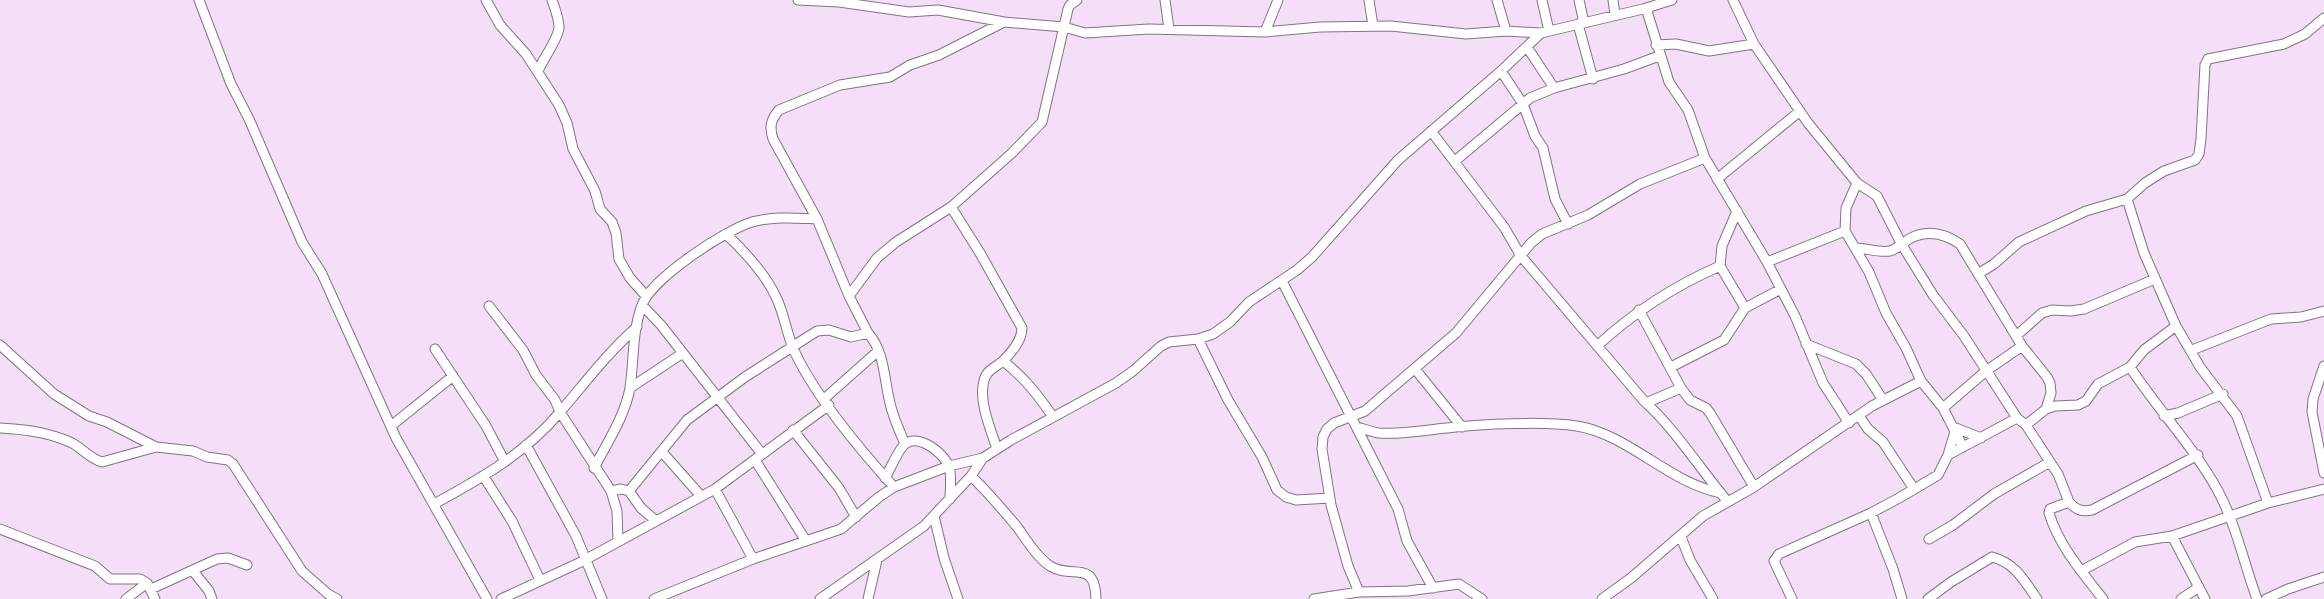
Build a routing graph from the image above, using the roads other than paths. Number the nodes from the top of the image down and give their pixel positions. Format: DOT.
graph roads {
  1 [pos="199,0"];
  2 [pos="486,0"];
  3 [pos="552,0"];
  4 [pos="798,0"];
  5 [pos="1077,0"];
  6 [pos="1165,0"];
  7 [pos="1278,0"];
  8 [pos="1369,0"];
  9 [pos="1497,0"];
  10 [pos="1542,0"];
  11 [pos="1578,0"];
  12 [pos="1613,0"];
  13 [pos="1672,0"];
  14 [pos="1733,0"];
  15 [pos="840,1"];
  16 [pos="1646,8"];
  17 [pos="1615,15"];
  18 [pos="2324,18"];
  19 [pos="1004,22"];
  20 [pos="1581,23"];
  21 [pos="1373,26"];
  22 [pos="1064,27"];
  23 [pos="1170,29"];
  24 [pos="1506,31"];
  25 [pos="1265,32"];
  26 [pos="1545,32"];
  27 [pos="1754,44"];
  28 [pos="1656,45"];
  29 [pos="1527,47"];
  30 [pos="1659,56"];
  31 [pos="538,71"];
  32 [pos="1501,71"];
  33 [pos="1593,79"];
  34 [pos="1554,88"];
  35 [pos="1522,104"];
  36 [pos="1800,111"];
  37 [pos="1431,131"];
  38 [pos="1705,158"];
  39 [pos="1455,161"];
  40 [pos="1717,179"];
  41 [pos="1857,183"];
  42 [pos="2127,199"];
  43 [pos="951,207"];
  44 [pos="1737,210"];
  45 [pos="817,219"];
  46 [pos="1568,224"];
  47 [pos="1845,231"];
  48 [pos="726,234"];
  49 [pos="1902,245"];
  50 [pos="1855,248"];
  51 [pos="1521,256"];
  52 [pos="1767,262"];
  53 [pos="1720,266"];
  54 [pos="1978,274"];
  55 [pos="2155,279"];
  56 [pos="1282,280"];
  57 [pos="1781,289"];
  58 [pos="849,296"];
  59 [pos="644,301"];
  60 [pos="489,306"];
  61 [pos="1745,308"];
  62 [pos="1640,310"];
  63 [pos="2324,311"];
  64 [pos="637,326"];
  65 [pos="2176,326"];
  66 [pos="868,333"];
  67 [pos="2016,336"];
  68 [pos="1198,339"];
  69 [pos="1806,344"];
  70 [pos="0,345"];
  71 [pos="1597,346"];
  72 [pos="2022,346"];
  73 [pos="793,347"];
  74 [pos="435,349"];
  75 [pos="2192,350"];
  76 [pos="878,351"];
  77 [pos="683,353"];
  78 [pos="1003,361"];
  79 [pos="2324,366"];
  80 [pos="1670,367"];
  81 [pos="2130,367"];
  82 [pos="1415,369"];
  83 [pos="1986,371"];
  84 [pos="453,376"];
  85 [pos="1921,380"];
  86 [pos="630,388"];
  87 [pos="1681,388"];
  88 [pos="2223,394"];
  89 [pos="716,397"];
  90 [pos="1883,400"];
  91 [pos="826,402"];
  92 [pos="1646,403"];
  93 [pos="1943,408"];
  94 [pos="2046,409"];
  95 [pos="560,412"];
  96 [pos="1859,416"];
  97 [pos="2164,416"];
  98 [pos="1053,417"];
  99 [pos="1350,418"];
  100 [pos="2017,418"];
  101 [pos="1849,423"];
  102 [pos="2026,425"];
  103 [pos="391,426"];
  104 [pos="1357,427"];
  105 [pos="1462,427"];
  106 [pos="0,428"];
  107 [pos="1956,428"];
  108 [pos="794,430"];
  109 [pos="1981,438"];
  110 [pos="905,444"];
  111 [pos="526,445"];
  112 [pos="1963,447"];
  113 [pos="156,448"];
  114 [pos="997,449"];
  115 [pos="662,452"];
  116 [pos="1948,455"];
  117 [pos="2198,456"];
  118 [pos="758,457"];
  119 [pos="983,458"];
  120 [pos="505,462"];
  121 [pos="2050,462"];
  122 [pos="949,466"];
  123 [pos="594,468"];
  124 [pos="2324,473"];
  125 [pos="971,476"];
  126 [pos="484,477"];
  127 [pos="885,478"];
  128 [pos="894,487"];
  129 [pos="1754,487"];
  130 [pos="715,489"];
  131 [pos="1914,489"];
  132 [pos="2324,489"];
  133 [pos="611,491"];
  134 [pos="629,491"];
  135 [pos="1720,493"];
  136 [pos="701,496"];
  137 [pos="1330,498"];
  138 [pos="950,499"];
  139 [pos="1728,502"];
  140 [pos="2069,502"];
  141 [pos="2268,503"];
  142 [pos="434,504"];
  143 [pos="1871,514"];
  144 [pos="2228,515"];
  145 [pos="934,516"];
  146 [pos="856,517"];
  147 [pos="655,520"];
  148 [pos="0,529"];
  149 [pos="2172,536"];
  150 [pos="1681,537"];
  151 [pos="1929,539"];
  152 [pos="618,540"];
  153 [pos="806,541"];
  154 [pos="586,559"];
  155 [pos="753,559"];
  156 [pos="878,560"];
  157 [pos="247,566"];
  158 [pos="194,571"];
  159 [pos="2081,571"];
  160 [pos="2324,577"];
  161 [pos="540,580"];
  162 [pos="149,586"];
  163 [pos="2199,587"];
  164 [pos="1434,588"];
  165 [pos="1359,592"];
  166 [pos="486,597"];
  167 [pos="126,599"];
  168 [pos="155,599"];
  169 [pos="212,599"];
  170 [pos="337,599"];
  171 [pos="476,599"];
  172 [pos="501,599"];
  173 [pos="602,599"];
  174 [pos="654,599"];
  175 [pos="820,599"];
  176 [pos="868,599"];
  177 [pos="958,599"];
  178 [pos="1096,599"];
  179 [pos="1314,599"];
  180 [pos="1482,599"];
  181 [pos="1602,599"];
  182 [pos="1713,599"];
  183 [pos="1792,599"];
  184 [pos="1902,599"];
  185 [pos="1928,599"];
  186 [pos="2037,599"];
  187 [pos="2103,599"];
  188 [pos="2181,599"];
  189 [pos="2205,599"];
  190 [pos="2258,599"];
  191 [pos="2266,599"];
  1 -- 103 [label="street"];
  2 -- 31 [label="street"];
  3 -- 31 [label="street"];
  4 -- 15 [label="street"];
  5 -- 22 [label="street"];
  6 -- 23 [label="street"];
  7 -- 25 [label="street"];
  8 -- 21 [label="street"];
  9 -- 24 [label="street"];
  10 -- 26 [label="street"];
  11 -- 20 [label="street"];
  12 -- 17 [label="street"];
  13 -- 16 [label="street"];
  14 -- 27 [label="street"];
  15 -- 19 [label="street"];
  16 -- 17 [label="street"];
  16 -- 28 [label="street"];
  17 -- 20 [label="street"];
  18 -- 42 [label="street"];
  19 -- 22 [label="street"];
  19 -- 45 [label="street"];
  20 -- 26 [label="street"];
  20 -- 33 [label="street"];
  21 -- 24 [label="street"];
  21 -- 25 [label="street"];
  22 -- 23 [label="street"];
  22 -- 43 [label="street"];
  23 -- 25 [label="street"];
  24 -- 26 [label="street"];
  26 -- 29 [label="street"];
  27 -- 28 [label="street"];
  27 -- 36 [label="street"];
  28 -- 30 [label="street"];
  29 -- 32 [label="street"];
  29 -- 34 [label="street"];
  30 -- 33 [label="street"];
  30 -- 38 [label="street"];
  31 -- 59 [label="street"];
  32 -- 35 [label="street"];
  32 -- 37 [label="street"];
  33 -- 34 [label="street"];
  34 -- 35 [label="street"];
  35 -- 39 [label="street"];
  35 -- 46 [label="street"];
  36 -- 40 [label="street"];
  36 -- 41 [label="street"];
  37 -- 39 [label="street"];
  37 -- 56 [label="street"];
  38 -- 40 [label="street"];
  38 -- 46 [label="street"];
  39 -- 51 [label="street"];
  40 -- 44 [label="street"];
  41 -- 47 [label="street"];
  41 -- 49 [label="street"];
  42 -- 54 [label="street"];
  42 -- 55 [label="street"];
  43 -- 58 [label="street"];
  43 -- 78 [label="street"];
  44 -- 52 [label="street"];
  44 -- 53 [label="street"];
  45 -- 48 [label="street"];
  45 -- 58 [label="street"];
  46 -- 51 [label="street"];
  47 -- 50 [label="street"];
  47 -- 52 [label="street"];
  48 -- 59 [label="street"];
  48 -- 73 [label="street"];
  49 -- 50 [label="street"];
  49 -- 54 [label="street"];
  49 -- 83 [label="street"];
  50 -- 85 [label="street"];
  51 -- 71 [label="street"];
  51 -- 82 [label="street"];
  52 -- 57 [label="street"];
  53 -- 61 [label="street"];
  53 -- 62 [label="street"];
  54 -- 67 [label="street"];
  55 -- 65 [label="street"];
  55 -- 67 [label="street"];
  56 -- 68 [label="street"];
  56 -- 99 [label="street"];
  57 -- 61 [label="street"];
  57 -- 69 [label="street"];
  58 -- 66 [label="street"];
  59 -- 64 [label="street"];
  59 -- 77 [label="street"];
  60 -- 95 [label="street"];
  61 -- 80 [label="street"];
  62 -- 71 [label="street"];
  62 -- 80 [label="street"];
  63 -- 75 [label="street"];
  64 -- 86 [label="street"];
  64 -- 95 [label="street"];
  65 -- 75 [label="street"];
  65 -- 81 [label="street"];
  66 -- 73 [label="street"];
  66 -- 76 [label="street"];
  67 -- 72 [label="street"];
  68 -- 98 [label="street"];
  68 -- 137 [label="street"];
  69 -- 90 [label="street"];
  69 -- 101 [label="street"];
  70 -- 113 [label="street"];
  71 -- 92 [label="street"];
  72 -- 83 [label="street"];
  72 -- 94 [label="street"];
  73 -- 89 [label="street"];
  73 -- 91 [label="street"];
  74 -- 84 [label="street"];
  75 -- 88 [label="street"];
  76 -- 91 [label="street"];
  76 -- 110 [label="street"];
  77 -- 86 [label="street"];
  77 -- 89 [label="street"];
  78 -- 98 [label="street"];
  78 -- 114 [label="street"];
  79 -- 124 [label="street"];
  80 -- 87 [label="street"];
  81 -- 94 [label="street"];
  81 -- 97 [label="street"];
  82 -- 99 [label="street"];
  82 -- 105 [label="street"];
  83 -- 93 [label="street"];
  83 -- 100 [label="street"];
  84 -- 103 [label="street"];
  84 -- 120 [label="street"];
  85 -- 90 [label="street"];
  85 -- 93 [label="street"];
  86 -- 123 [label="street"];
  87 -- 92 [label="street"];
  87 -- 129 [label="street"];
  88 -- 97 [label="street"];
  88 -- 141 [label="street"];
  89 -- 115 [label="street"];
  89 -- 118 [label="street"];
  90 -- 96 [label="street"];
  91 -- 108 [label="street"];
  91 -- 127 [label="street"];
  92 -- 135 [label="street"];
  93 -- 107 [label="street"];
  94 -- 102 [label="street"];
  95 -- 111 [label="street"];
  95 -- 123 [label="street"];
  96 -- 101 [label="street"];
  96 -- 131 [label="street"];
  97 -- 117 [label="street"];
  98 -- 114 [label="street"];
  99 -- 104 [label="street"];
  99 -- 137 [label="street"];
  100 -- 102 [label="street"];
  100 -- 109 [label="street"];
  101 -- 129 [label="street"];
  102 -- 121 [label="street"];
  103 -- 142 [label="street"];
  104 -- 105 [label="street"];
  104 -- 164 [label="street"];
  105 -- 135 [label="street"];
  106 -- 113 [label="street"];
  107 -- 109 [label="street"];
  107 -- 112 [label="street"];
  107 -- 116 [label="street"];
  108 -- 118 [label="street"];
  108 -- 146 [label="street"];
  109 -- 112 [label="street"];
  110 -- 122 [label="street"];
  110 -- 127 [label="street"];
  111 -- 120 [label="street"];
  111 -- 154 [label="street"];
  112 -- 116 [label="street"];
  113 -- 170 [label="street"];
  114 -- 119 [label="street"];
  115 -- 134 [label="street"];
  115 -- 136 [label="street"];
  116 -- 131 [label="street"];
  117 -- 140 [label="street"];
  117 -- 144 [label="street"];
  118 -- 130 [label="street"];
  118 -- 153 [label="street"];
  119 -- 122 [label="street"];
  119 -- 125 [label="street"];
  120 -- 126 [label="street"];
  121 -- 140 [label="street"];
  121 -- 151 [label="street"];
  122 -- 128 [label="street"];
  122 -- 138 [label="street"];
  123 -- 133 [label="street"];
  125 -- 138 [label="street"];
  125 -- 178 [label="street"];
  126 -- 142 [label="street"];
  126 -- 161 [label="street"];
  127 -- 128 [label="street"];
  128 -- 146 [label="street"];
  129 -- 139 [label="street"];
  130 -- 136 [label="street"];
  130 -- 155 [label="street"];
  131 -- 143 [label="street"];
  132 -- 141 [label="street"];
  133 -- 134 [label="street"];
  133 -- 152 [label="street"];
  134 -- 147 [label="street"];
  135 -- 139 [label="street"];
  136 -- 147 [label="street"];
  137 -- 165 [label="street"];
  138 -- 145 [label="street"];
  139 -- 150 [label="street"];
  140 -- 159 [label="street"];
  141 -- 144 [label="street"];
  142 -- 166 [label="street"];
  143 -- 183 [label="street"];
  143 -- 184 [label="street"];
  144 -- 149 [label="street"];
  144 -- 190 [label="street"];
  145 -- 156 [label="street"];
  145 -- 177 [label="street"];
  146 -- 153 [label="street"];
  147 -- 152 [label="street"];
  148 -- 162 [label="street"];
  149 -- 159 [label="street"];
  149 -- 163 [label="street"];
  150 -- 181 [label="street"];
  150 -- 182 [label="street"];
  152 -- 154 [label="street"];
  153 -- 155 [label="street"];
  154 -- 161 [label="street"];
  154 -- 173 [label="street"];
  155 -- 174 [label="street"];
  156 -- 175 [label="street"];
  156 -- 176 [label="street"];
  157 -- 158 [label="street"];
  158 -- 162 [label="street"];
  158 -- 169 [label="street"];
  159 -- 187 [label="street"];
  160 -- 191 [label="street"];
  161 -- 172 [label="street"];
  162 -- 167 [label="street"];
  162 -- 168 [label="street"];
  163 -- 188 [label="street"];
  163 -- 189 [label="street"];
  164 -- 165 [label="street"];
  164 -- 180 [label="street"];
  165 -- 179 [label="street"];
  166 -- 171 [label="street"];
  185 -- 186 [label="street"];
}
